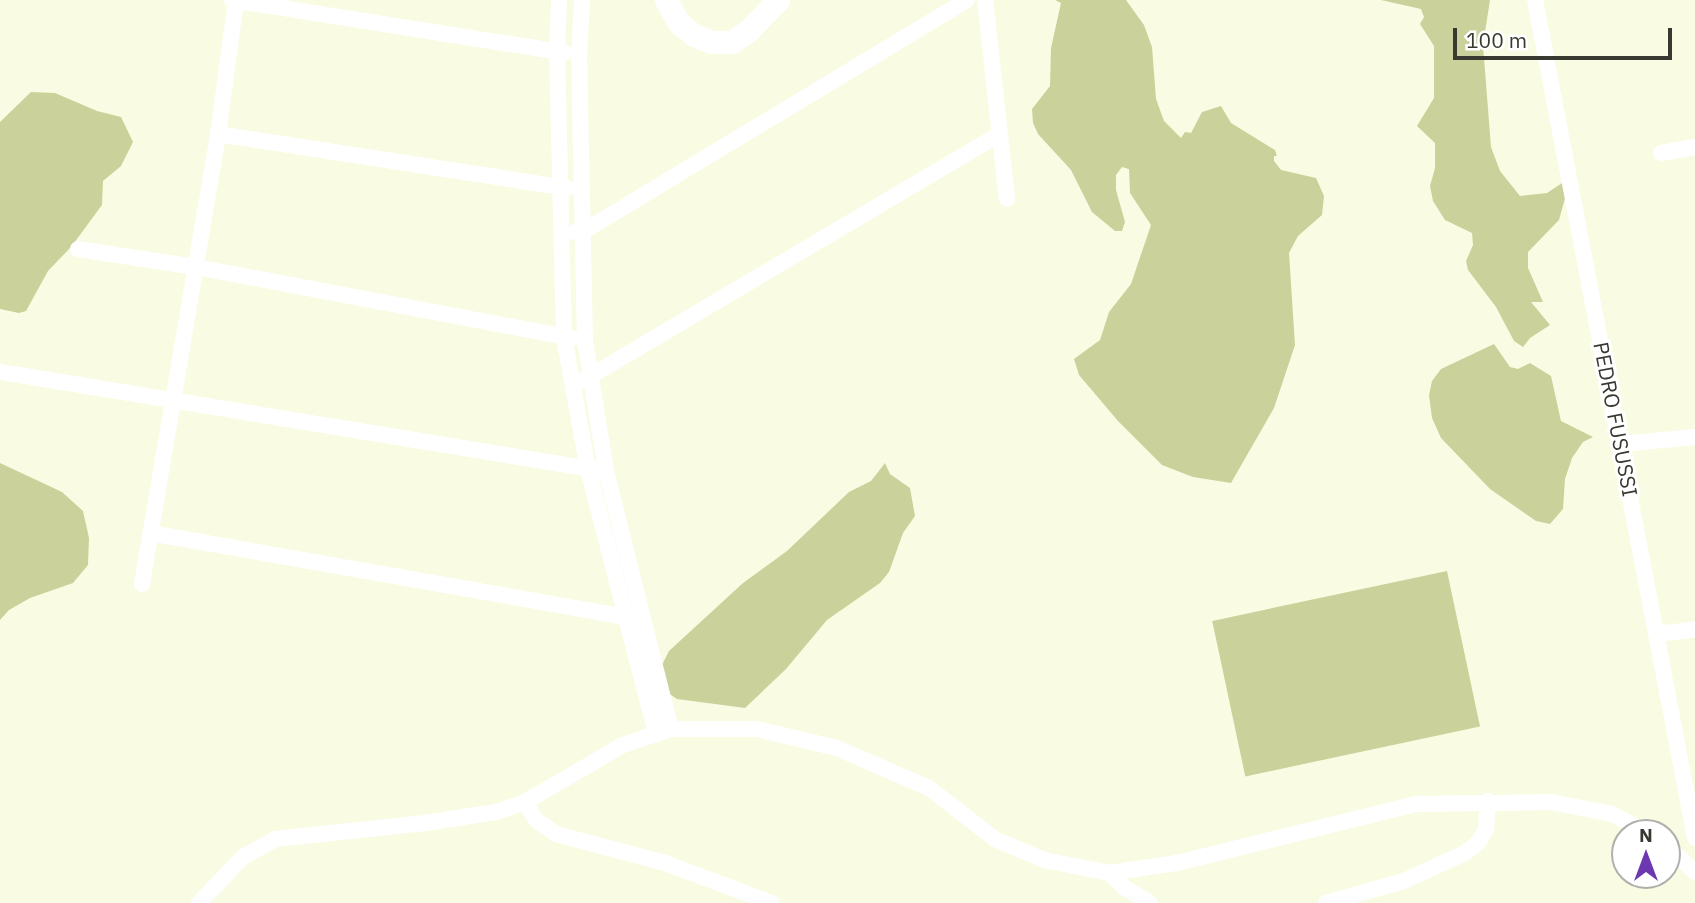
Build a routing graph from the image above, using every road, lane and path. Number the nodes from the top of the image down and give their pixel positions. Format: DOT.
graph roads {
  1 [pos="559,0"];
  2 [pos="582,0"];
  3 [pos="666,0"];
  4 [pos="778,0"];
  5 [pos="967,0"];
  6 [pos="985,0"];
  7 [pos="1535,0"];
  8 [pos="234,1"];
  9 [pos="557,51"];
  10 [pos="579,57"];
  11 [pos="218,134"];
  12 [pos="999,134"];
  13 [pos="1695,147"];
  14 [pos="1661,153"];
  15 [pos="561,187"];
  16 [pos="583,191"];
  17 [pos="1007,199"];
  18 [pos="583,231"];
  19 [pos="561,235"];
  20 [pos="78,249"];
  21 [pos="196,267"];
  22 [pos="565,337"];
  23 [pos="585,341"];
  24 [pos="0,372"];
  25 [pos="590,378"];
  26 [pos="573,384"];
  27 [pos="173,401"];
  28 [pos="1695,436"];
  29 [pos="1621,444"];
  30 [pos="588,469"];
  31 [pos="606,471"];
  32 [pos="150,533"];
  33 [pos="142,584"];
  34 [pos="633,618"];
  35 [pos="1695,629"];
  36 [pos="1657,634"];
  37 [pos="664,732"];
  38 [pos="1488,801"];
  39 [pos="525,802"];
  40 [pos="1621,819"];
  41 [pos="1695,838"];
  42 [pos="1681,859"];
  43 [pos="1695,872"];
  44 [pos="1109,873"];
  45 [pos="199,903"];
  46 [pos="772,903"];
  47 [pos="1150,903"];
  48 [pos="1326,903"];
  1 -- 9 [label="street"];
  2 -- 10 [label="street"];
  3 -- 4 [label="street"];
  5 -- 18 [label="street"];
  6 -- 12 [label="street"];
  7 -- 29 [label="street, PEDRO FUSUSSI"];
  8 -- 9 [label="street"];
  8 -- 11 [label="street"];
  9 -- 10 [label="street"];
  9 -- 15 [label="street"];
  10 -- 16 [label="street"];
  11 -- 15 [label="street"];
  11 -- 21 [label="street"];
  12 -- 17 [label="street"];
  12 -- 25 [label="street"];
  13 -- 14 [label="street"];
  15 -- 16 [label="street"];
  15 -- 19 [label="street"];
  16 -- 18 [label="street"];
  18 -- 19 [label="street"];
  18 -- 23 [label="street"];
  19 -- 22 [label="street"];
  20 -- 21 [label="street"];
  21 -- 22 [label="street"];
  21 -- 27 [label="street"];
  22 -- 23 [label="street"];
  22 -- 26 [label="street"];
  23 -- 25 [label="street"];
  24 -- 27 [label="street"];
  25 -- 26 [label="street"];
  25 -- 31 [label="street"];
  26 -- 30 [label="street"];
  27 -- 30 [label="street"];
  27 -- 32 [label="street"];
  28 -- 29 [label="street"];
  29 -- 36 [label="street, PEDRO FUSUSSI"];
  30 -- 31 [label="street"];
  30 -- 34 [label="street"];
  31 -- 34 [label="street"];
  32 -- 33 [label="street"];
  32 -- 34 [label="street"];
  34 -- 37 [label="street"];
  35 -- 36 [label="street"];
  36 -- 41 [label="street, PEDRO FUSUSSI"];
  37 -- 39 [label="street"];
  37 -- 44 [label="street"];
  38 -- 40 [label="street"];
  38 -- 44 [label="street"];
  38 -- 48 [label="street"];
  39 -- 45 [label="street"];
  39 -- 46 [label="street"];
  42 -- 43 [label="street"];
  44 -- 47 [label="street"];
}
